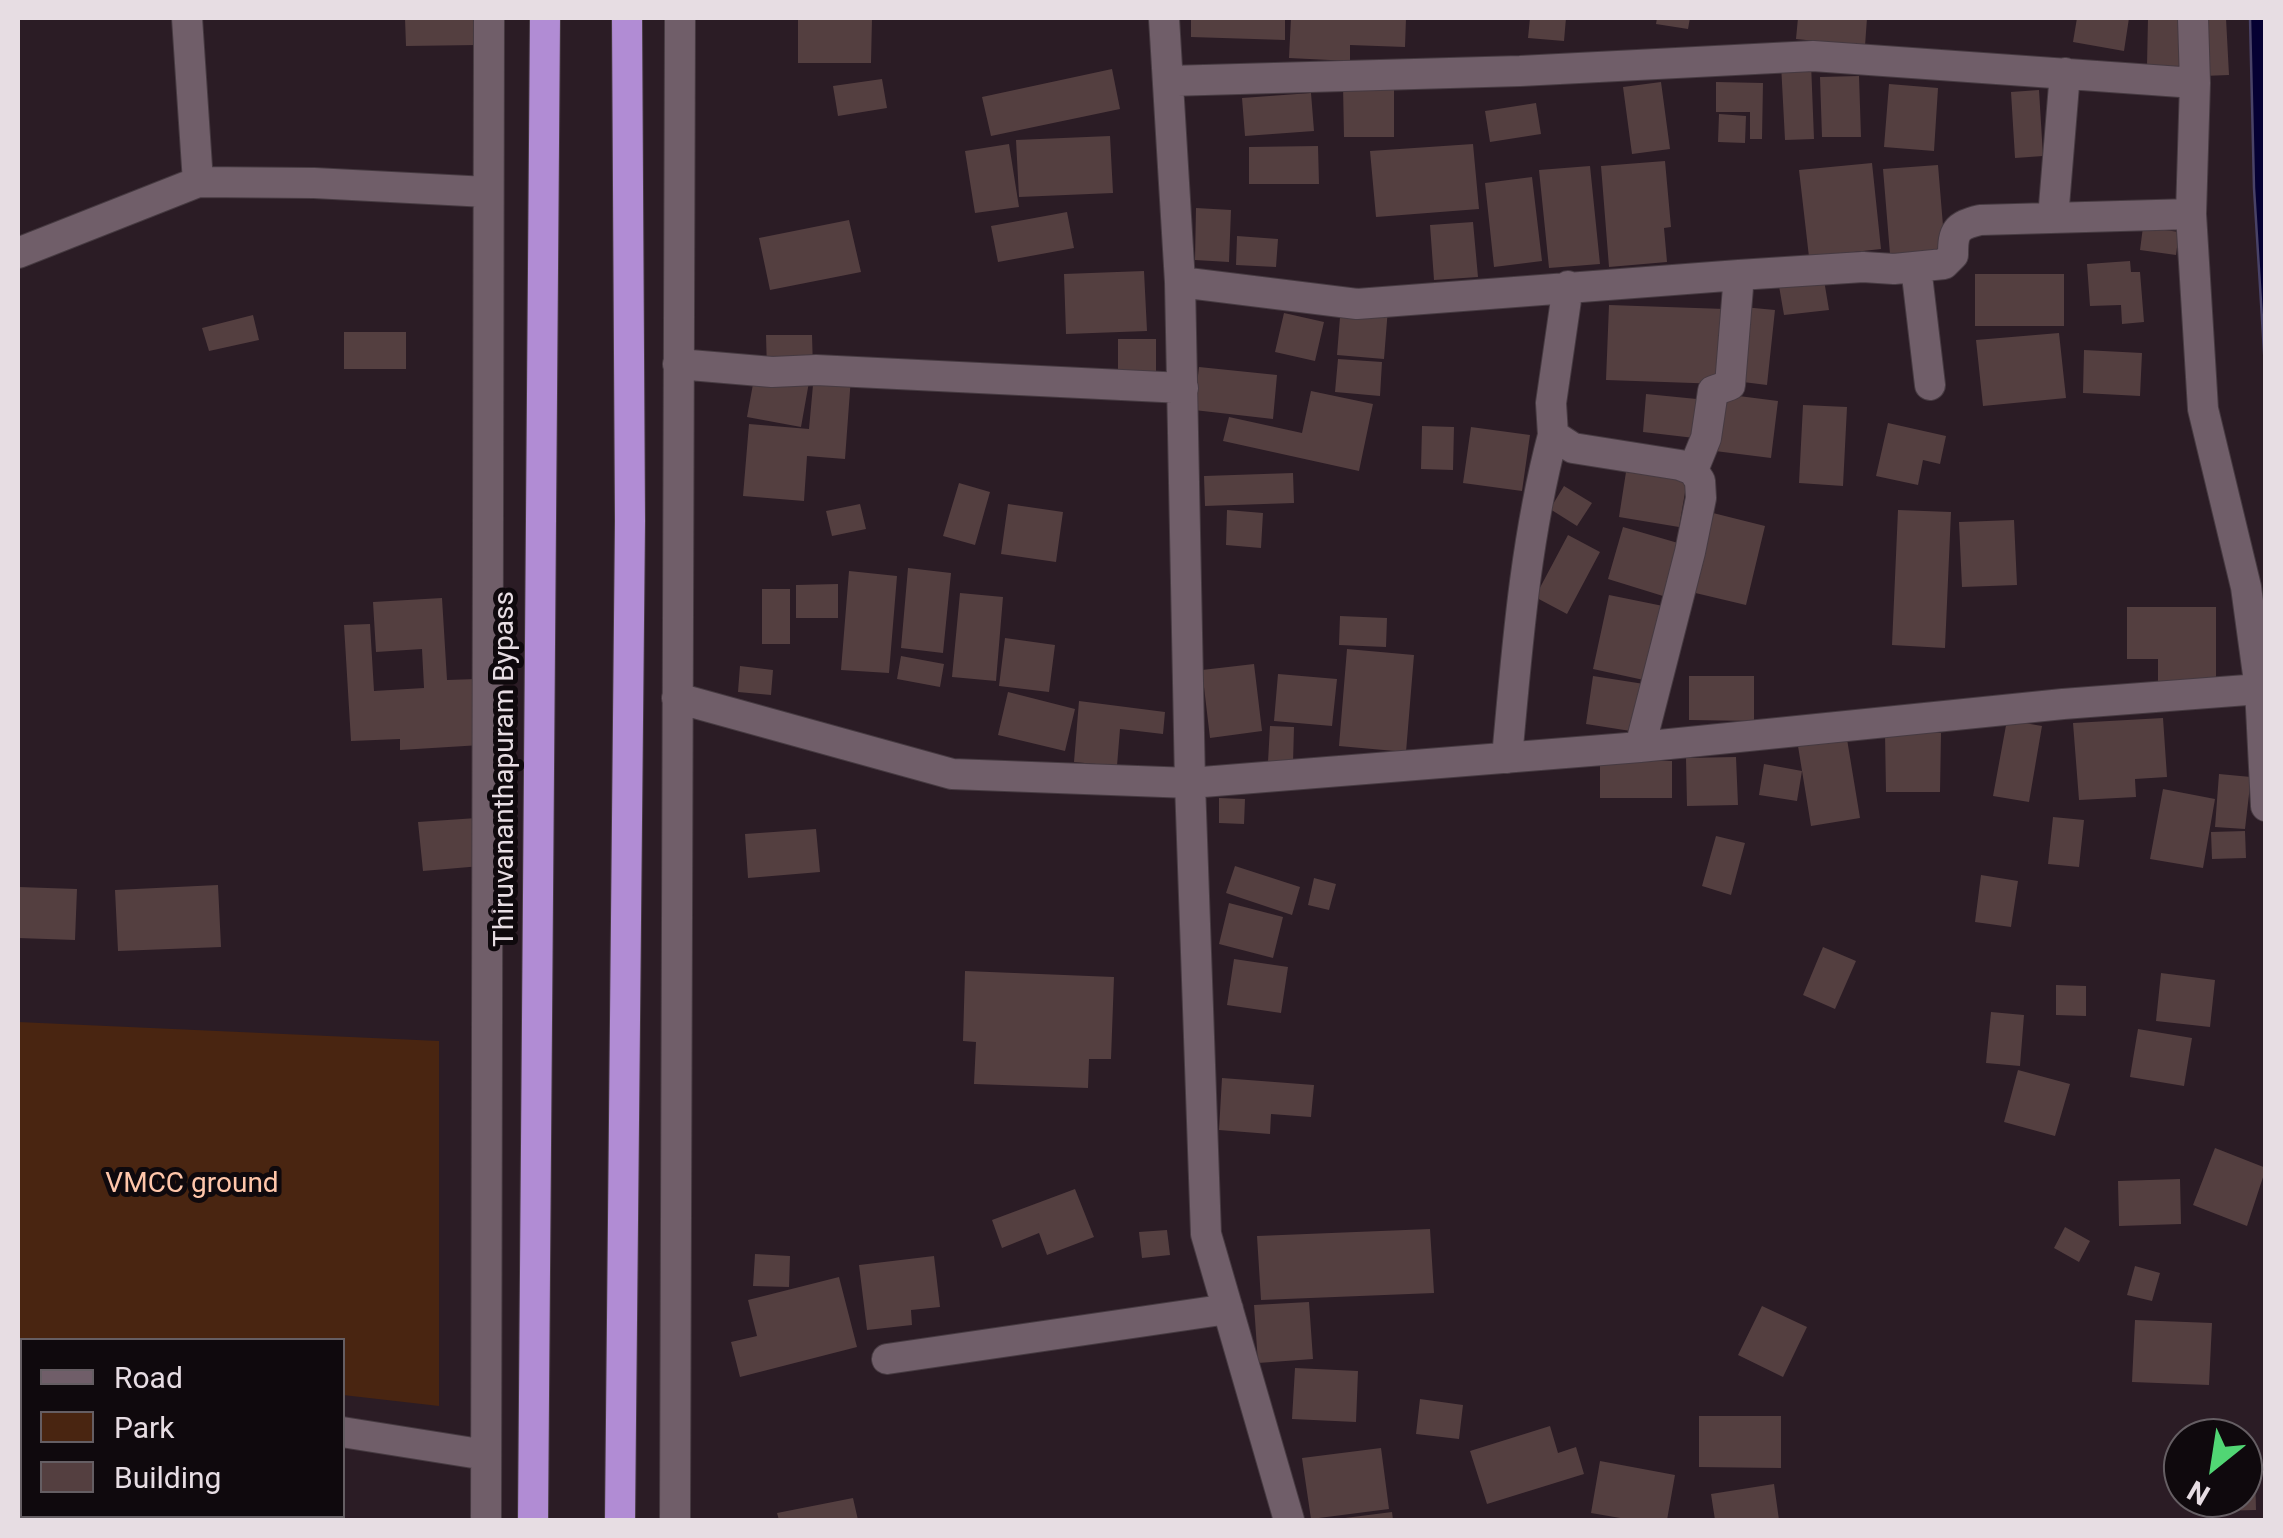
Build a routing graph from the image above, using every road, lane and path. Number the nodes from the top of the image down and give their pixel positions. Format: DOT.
graph roads {
  1 [pos="187,18"];
  2 [pos="489,18"];
  3 [pos="545,18"];
  4 [pos="627,18"];
  5 [pos="680,18"];
  6 [pos="1164,18"];
  7 [pos="2193,18"];
  8 [pos="2065,73"];
  9 [pos="1170,81"];
  10 [pos="2195,82"];
  11 [pos="198,182"];
  12 [pos="487,192"];
  13 [pos="2191,214"];
  14 [pos="2053,218"];
  15 [pos="18,253"];
  16 [pos="1916,267"];
  17 [pos="1739,275"];
  18 [pos="1180,282"];
  19 [pos="1568,286"];
  20 [pos="678,364"];
  21 [pos="1930,385"];
  22 [pos="1182,388"];
  23 [pos="1553,436"];
  24 [pos="1692,470"];
  25 [pos="2260,689"];
  26 [pos="677,698"];
  27 [pos="1640,747"];
  28 [pos="1507,758"];
  29 [pos="1190,783"];
  30 [pos="2266,806"];
  31 [pos="1228,1309"];
  32 [pos="887,1359"];
  33 [pos="345,1432"];
  34 [pos="486,1455"];
  35 [pos="486,1520"];
  36 [pos="533,1520"];
  37 [pos="620,1520"];
  38 [pos="675,1520"];
  39 [pos="1289,1520"];
  1 -- 11 [label="street"];
  2 -- 12 [label="street, Thiruvananthapuram Bypass"];
  3 -- 36 [label="highway, Thiruvananthapuram Bypass"];
  4 -- 37 [label="highway"];
  5 -- 20 [label="street"];
  6 -- 9 [label="street"];
  7 -- 10 [label="street"];
  8 -- 9 [label="street"];
  8 -- 10 [label="street"];
  8 -- 14 [label="street"];
  9 -- 18 [label="street"];
  10 -- 13 [label="street"];
  11 -- 12 [label="street"];
  11 -- 15 [label="street"];
  12 -- 34 [label="street, Thiruvananthapuram Bypass"];
  13 -- 14 [label="street"];
  13 -- 25 [label="street"];
  14 -- 16 [label="street"];
  16 -- 17 [label="street"];
  16 -- 21 [label="street"];
  17 -- 19 [label="street"];
  17 -- 24 [label="street"];
  18 -- 19 [label="street"];
  18 -- 22 [label="street"];
  19 -- 23 [label="street"];
  20 -- 22 [label="street"];
  20 -- 26 [label="street"];
  22 -- 29 [label="street"];
  23 -- 24 [label="street"];
  23 -- 28 [label="street"];
  24 -- 27 [label="street"];
  25 -- 27 [label="street"];
  25 -- 30 [label="street"];
  26 -- 29 [label="street"];
  26 -- 38 [label="street"];
  27 -- 28 [label="street"];
  28 -- 29 [label="street"];
  29 -- 31 [label="street"];
  31 -- 32 [label="street"];
  31 -- 39 [label="street"];
  33 -- 34 [label="street"];
  34 -- 35 [label="street, Thiruvananthapuram Bypass"];
}
